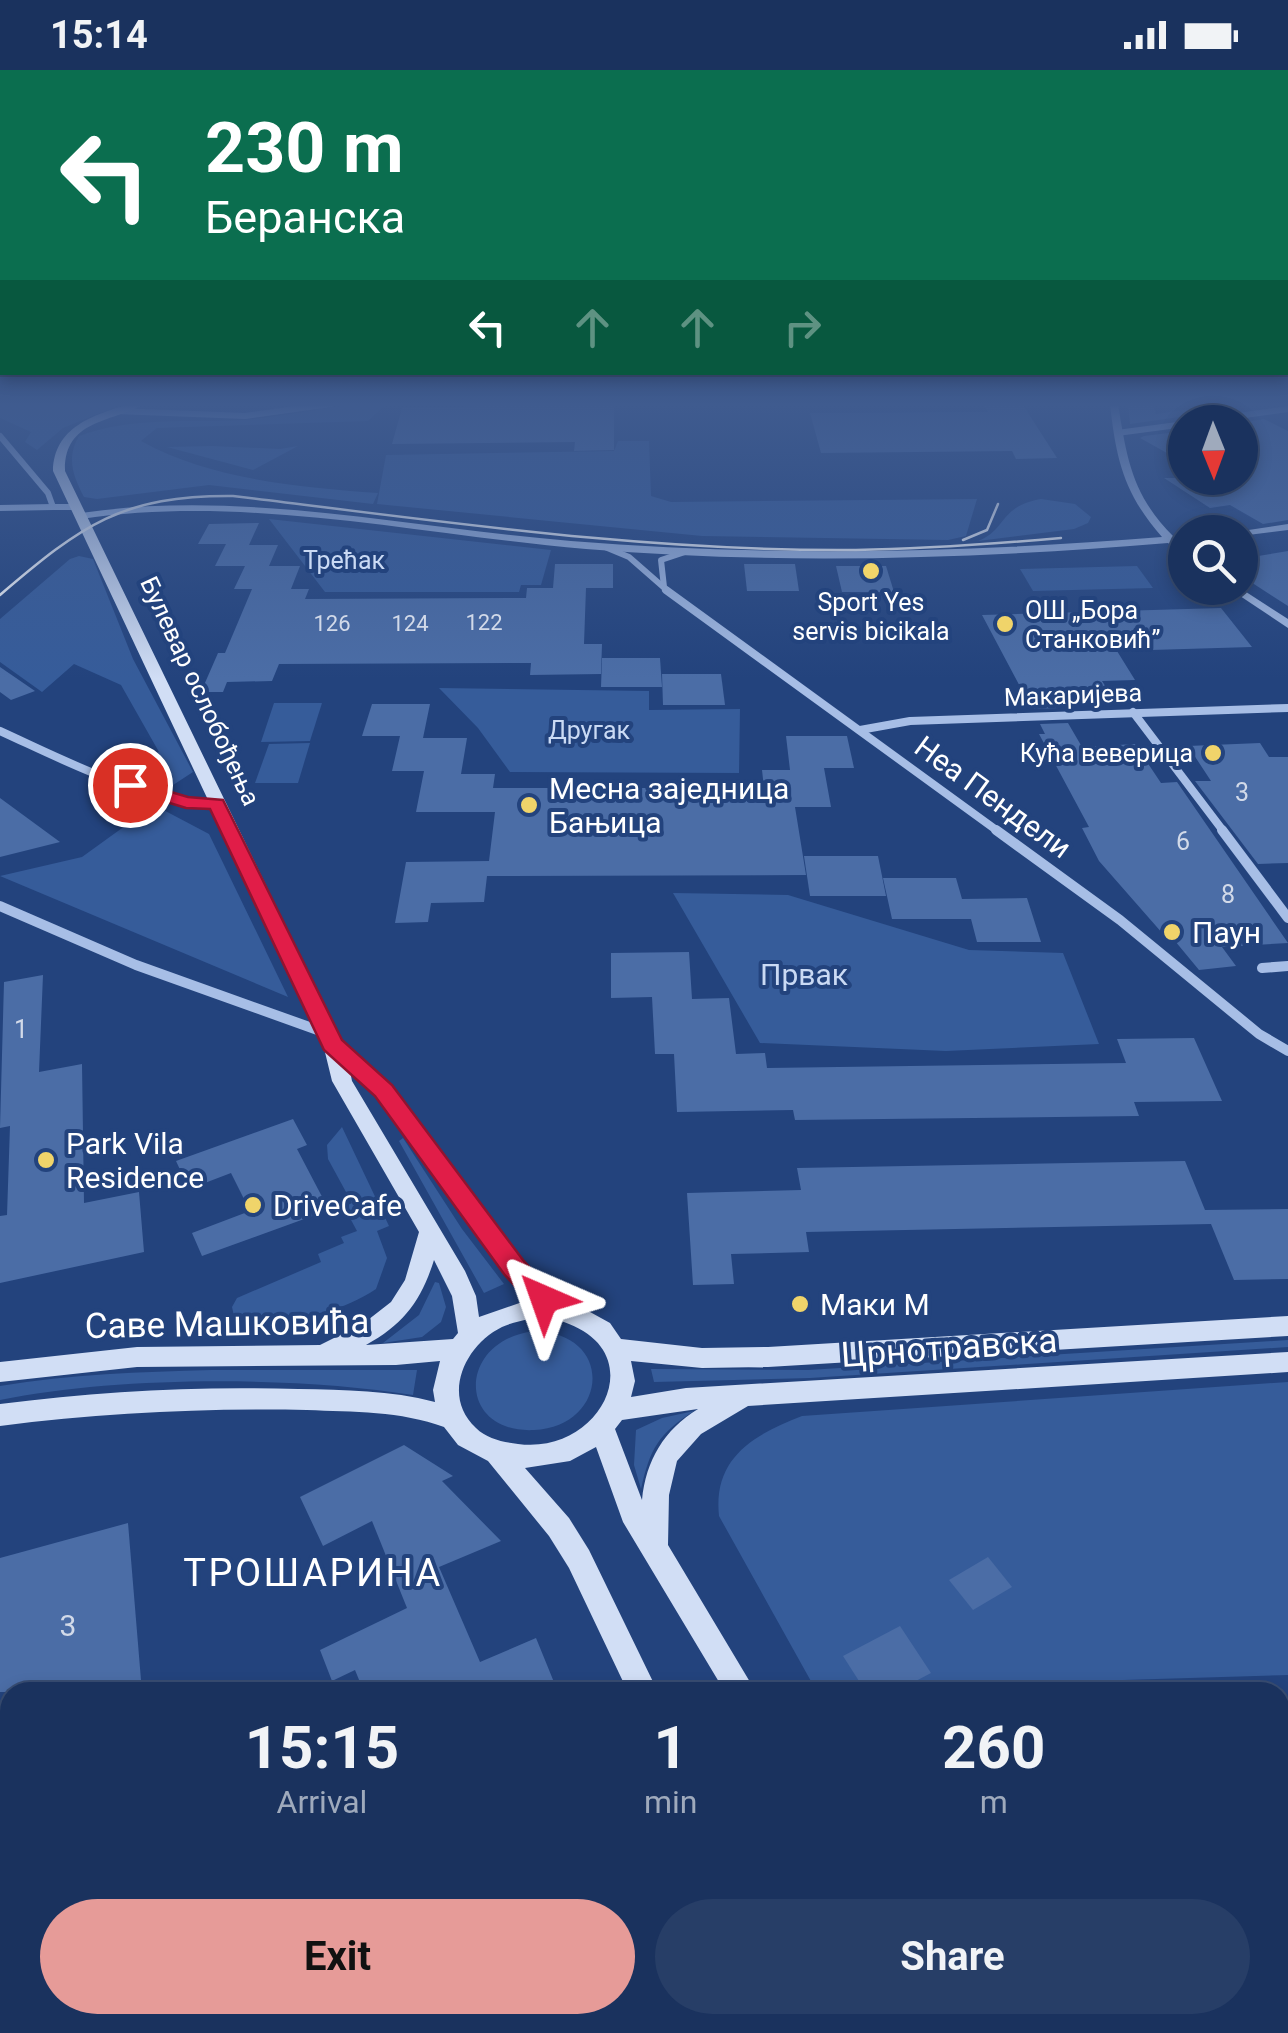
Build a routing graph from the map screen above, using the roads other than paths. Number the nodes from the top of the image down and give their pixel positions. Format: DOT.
graph roads {
  1 [pos="49,496"];
  2 [pos="71,496"];
  3 [pos="1137,496"];
  4 [pos="53,507"];
  5 [pos="0,508"];
  6 [pos="79,511"];
  7 [pos="1288,527"];
  8 [pos="1258,530"];
  9 [pos="1168,536"];
  10 [pos="1168,539"];
  11 [pos="604,547"];
  12 [pos="698,551"];
  13 [pos="664,588"];
  14 [pos="1258,604"];
  15 [pos="1288,624"];
  16 [pos="1288,708"];
  17 [pos="1133,712"];
  18 [pos="860,730"];
  19 [pos="0,731"];
  20 [pos="217,804"];
  21 [pos="0,906"];
  22 [pos="1288,918"];
  23 [pos="1288,966"];
  24 [pos="1262,968"];
  25 [pos="330,1039"];
  26 [pos="1288,1051"];
  27 [pos="430,1232"];
  28 [pos="558,1309"];
  29 [pos="1288,1326"];
  30 [pos="463,1341"];
  31 [pos="617,1349"];
  32 [pos="321,1355"];
  33 [pos="1288,1362"];
  34 [pos="0,1372"];
  35 [pos="749,1397"];
  36 [pos="0,1414"];
  37 [pos="454,1419"];
  38 [pos="609,1419"];
  39 [pos="496,1452"];
  40 [pos="655,1552"];
  41 [pos="638,1682"];
  42 [pos="735,1682"];
  1 -- 4 [label="street"];
  2 -- 6 [label="main road, Булевар ослобођења"];
  3 -- 9 [label="street"];
  4 -- 5 [label="street"];
  4 -- 6 [label="street"];
  6 -- 11 [label="street"];
  6 -- 20 [label="main road, Булевар ослобођења"];
  7 -- 8 [label="street"];
  10 -- 12 [label="street"];
  11 -- 12 [label="street"];
  11 -- 13 [label="street, Неа Пендели"];
  12 -- 13 [label="street"];
  13 -- 18 [label="street, Неа Пендели"];
  14 -- 15 [label="street"];
  16 -- 17 [label="street, Макаријева"];
  17 -- 18 [label="street, Макаријева"];
  17 -- 22 [label="street"];
  18 -- 26 [label="street, Неа Пендели"];
  19 -- 20 [label="street"];
  20 -- 25 [label="main road, Булевар ослобођења"];
  21 -- 25 [label="street"];
  23 -- 24 [label="street"];
  25 -- 27 [label="main road, Булевар ослобођења"];
  25 -- 28 [label="main road, Булевар ослобођења"];
  27 -- 30 [label="main road, Булевар ослобођења"];
  27 -- 32 [label="main road"];
  28 -- 30 [label="main road"];
  28 -- 31 [label="main road"];
  29 -- 31 [label="main road, Црнотравска"];
  30 -- 32 [label="main road, Саве Машковића"];
  30 -- 37 [label="main road"];
  31 -- 38 [label="main road"];
  32 -- 34 [label="main road, Саве Машковића"];
  33 -- 35 [label="main road, Црнотравска"];
  35 -- 38 [label="main road, Црнотравска"];
  35 -- 40 [label="main road"];
  36 -- 37 [label="main road"];
  37 -- 39 [label="main road"];
  38 -- 39 [label="main road"];
  38 -- 40 [label="main road"];
  39 -- 41 [label="main road"];
  40 -- 42 [label="main road"];
}
